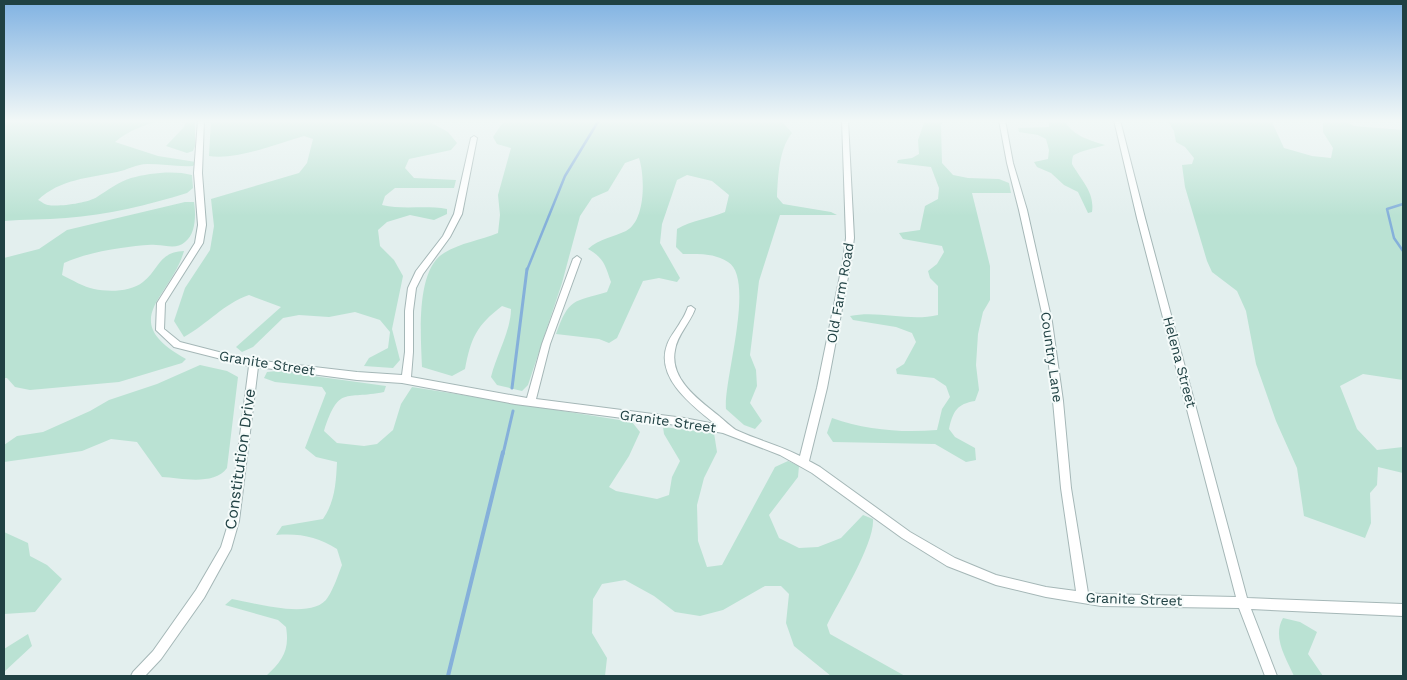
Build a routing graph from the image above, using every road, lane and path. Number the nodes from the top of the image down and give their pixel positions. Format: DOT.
graph roads {
  1 [pos="199,152"];
  2 [pos="471,152"];
  3 [pos="846,152"];
  4 [pos="1008,152"];
  5 [pos="1125,152"];
  6 [pos="577,259"];
  7 [pos="690,309"];
  8 [pos="254,362"];
  9 [pos="406,380"];
  10 [pos="531,402"];
  11 [pos="733,433"];
  12 [pos="803,463"];
  13 [pos="1083,597"];
  14 [pos="1243,603"];
  15 [pos="1403,610"];
  16 [pos="138,676"];
  17 [pos="1271,676"];
  1 -- 8 [label="street, Granite Street"];
  2 -- 9 [label="street"];
  3 -- 12 [label="street, Old Farm Road"];
  4 -- 13 [label="street, Country Lane"];
  5 -- 14 [label="street, Helena Street"];
  6 -- 10 [label="street"];
  7 -- 11 [label="street"];
  8 -- 9 [label="street, Granite Street"];
  8 -- 16 [label="street, Constitution Drive"];
  9 -- 10 [label="street, Granite Street"];
  10 -- 11 [label="street, Granite Street"];
  11 -- 12 [label="street, Granite Street"];
  12 -- 13 [label="street, Granite Street"];
  13 -- 14 [label="street, Granite Street"];
  14 -- 15 [label="street, Granite Street"];
  14 -- 17 [label="street, Helena Street"];
}
